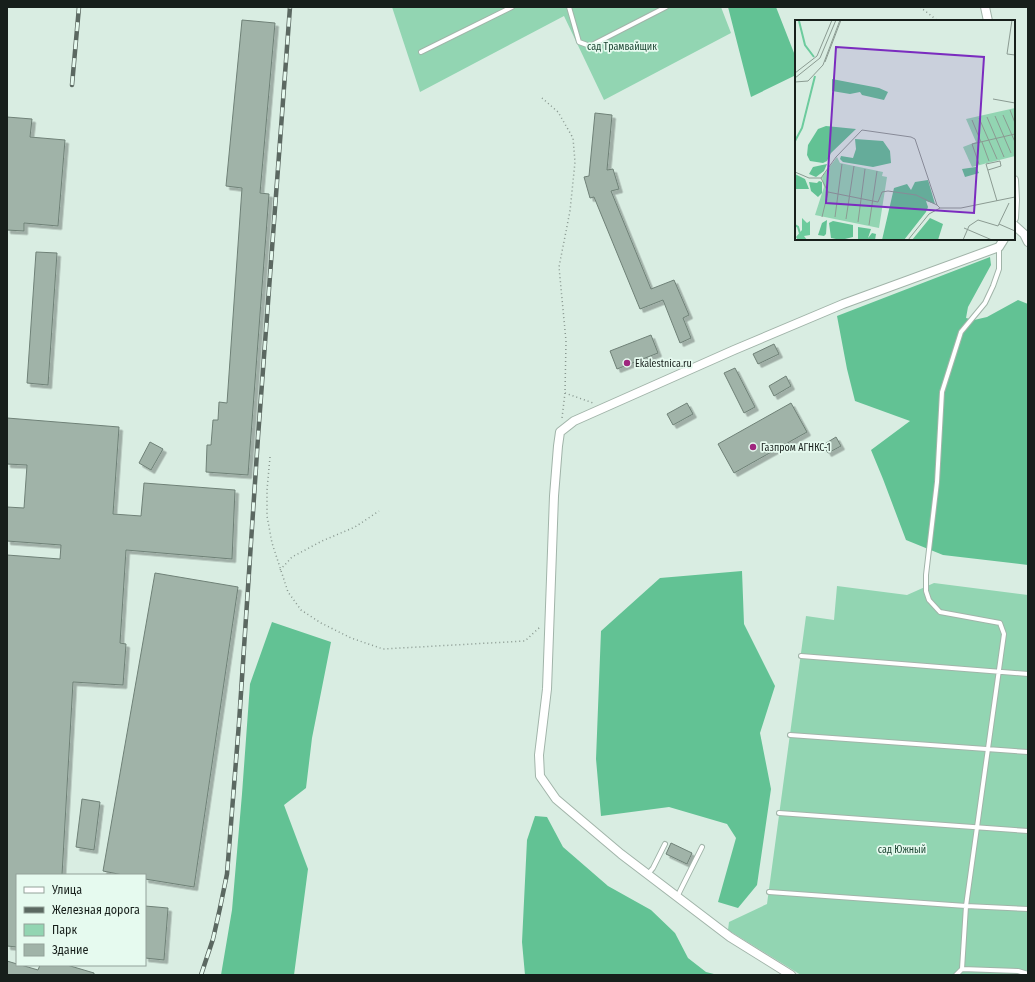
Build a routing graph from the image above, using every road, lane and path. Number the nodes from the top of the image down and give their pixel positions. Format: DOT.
graph roads {
  1 [pos="512,7"];
  2 [pos="568,7"];
  3 [pos="666,7"];
  4 [pos="920,7"];
  5 [pos="985,7"];
  6 [pos="937,20"];
  7 [pos="988,20"];
  8 [pos="421,52"];
  9 [pos="542,98"];
  10 [pos="1015,226"];
  11 [pos="1003,240"];
  12 [pos="1028,242"];
  13 [pos="999,247"];
  14 [pos="565,393"];
  15 [pos="604,408"];
  16 [pos="560,432"];
  17 [pos="270,457"];
  18 [pos="379,511"];
  19 [pos="280,570"];
  20 [pos="549,619"];
  21 [pos="801,656"];
  22 [pos="998,672"];
  23 [pos="1028,674"];
  24 [pos="790,735"];
  25 [pos="987,749"];
  26 [pos="1028,752"];
  27 [pos="780,813"];
  28 [pos="977,828"];
  29 [pos="1028,831"];
  30 [pos="665,844"];
  31 [pos="702,847"];
  32 [pos="648,874"];
  33 [pos="769,892"];
  34 [pos="677,897"];
  35 [pos="966,906"];
  36 [pos="1028,909"];
  37 [pos="962,969"];
  38 [pos="1028,974"];
  39 [pos="791,975"];
  40 [pos="956,975"];
  1 -- 8 [label="lane"];
  2 -- 3 [label="lane"];
  4 -- 6 [label="path"];
  5 -- 7 [label="street"];
  9 -- 14 [label="path"];
  10 -- 12 [label="street"];
  11 -- 13 [label="street"];
  13 -- 15 [label="street"];
  13 -- 22 [label="lane"];
  14 -- 15 [label="path"];
  14 -- 16 [label="path"];
  15 -- 16 [label="street"];
  16 -- 20 [label="street"];
  17 -- 19 [label="path"];
  18 -- 19 [label="path"];
  19 -- 20 [label="path"];
  20 -- 32 [label="street"];
  21 -- 22 [label="lane"];
  22 -- 23 [label="lane"];
  22 -- 25 [label="lane"];
  24 -- 25 [label="lane"];
  25 -- 26 [label="lane"];
  25 -- 28 [label="lane"];
  27 -- 28 [label="lane"];
  28 -- 29 [label="lane"];
  28 -- 35 [label="lane"];
  30 -- 32 [label="lane"];
  31 -- 34 [label="lane"];
  32 -- 34 [label="street"];
  33 -- 35 [label="lane"];
  34 -- 39 [label="street"];
  35 -- 36 [label="lane"];
  35 -- 37 [label="lane"];
  37 -- 38 [label="lane"];
  37 -- 40 [label="lane"];
}
